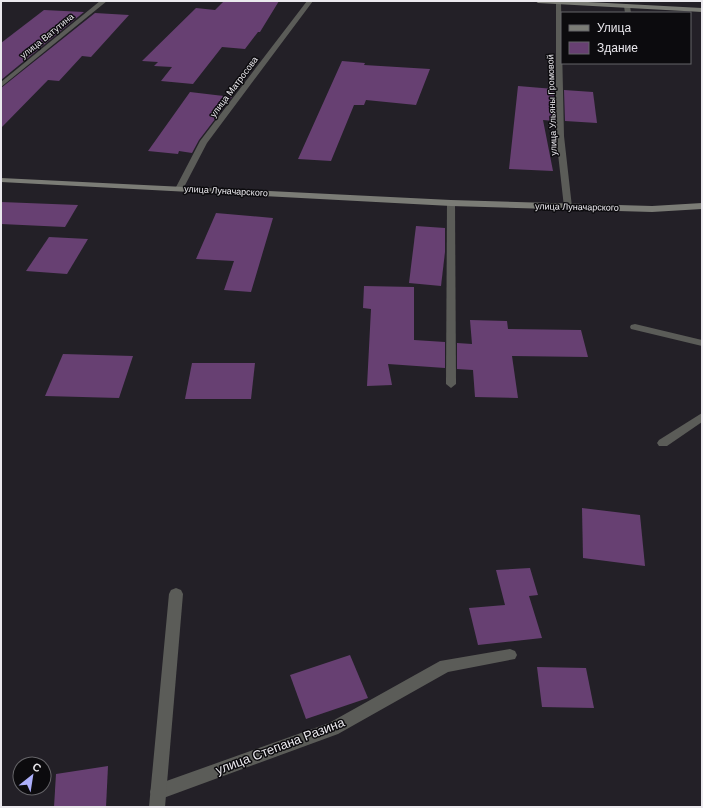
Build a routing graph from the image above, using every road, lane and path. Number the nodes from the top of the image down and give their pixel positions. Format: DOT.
graph roads {
  1 [pos="104,1"];
  2 [pos="310,1"];
  3 [pos="538,1"];
  4 [pos="558,2"];
  5 [pos="627,6"];
  6 [pos="702,10"];
  7 [pos="628,12"];
  8 [pos="1,85"];
  9 [pos="1,180"];
  10 [pos="179,189"];
  11 [pos="451,203"];
  12 [pos="702,206"];
  13 [pos="568,207"];
  14 [pos="635,327"];
  15 [pos="702,343"];
  16 [pos="451,384"];
  17 [pos="702,417"];
  18 [pos="663,443"];
  19 [pos="176,594"];
  20 [pos="510,655"];
  21 [pos="158,792"];
  22 [pos="157,807"];
  1 -- 8 [label="street, улица Ватутина"];
  2 -- 10 [label="street, улица Матросова"];
  3 -- 4 [label="main road"];
  4 -- 5 [label="main road"];
  4 -- 13 [label="street, улица Ульяны Громовой"];
  5 -- 6 [label="main road"];
  5 -- 7 [label="street"];
  9 -- 10 [label="main road, улица Луначарского"];
  10 -- 11 [label="main road, улица Луначарского"];
  11 -- 13 [label="main road, улица Луначарского"];
  11 -- 16 [label="street"];
  12 -- 13 [label="main road, улица Луначарского"];
  14 -- 15 [label="street"];
  17 -- 18 [label="street"];
  19 -- 21 [label="street"];
  20 -- 21 [label="street, улица Степана Разина"];
  21 -- 22 [label="street"];
}
